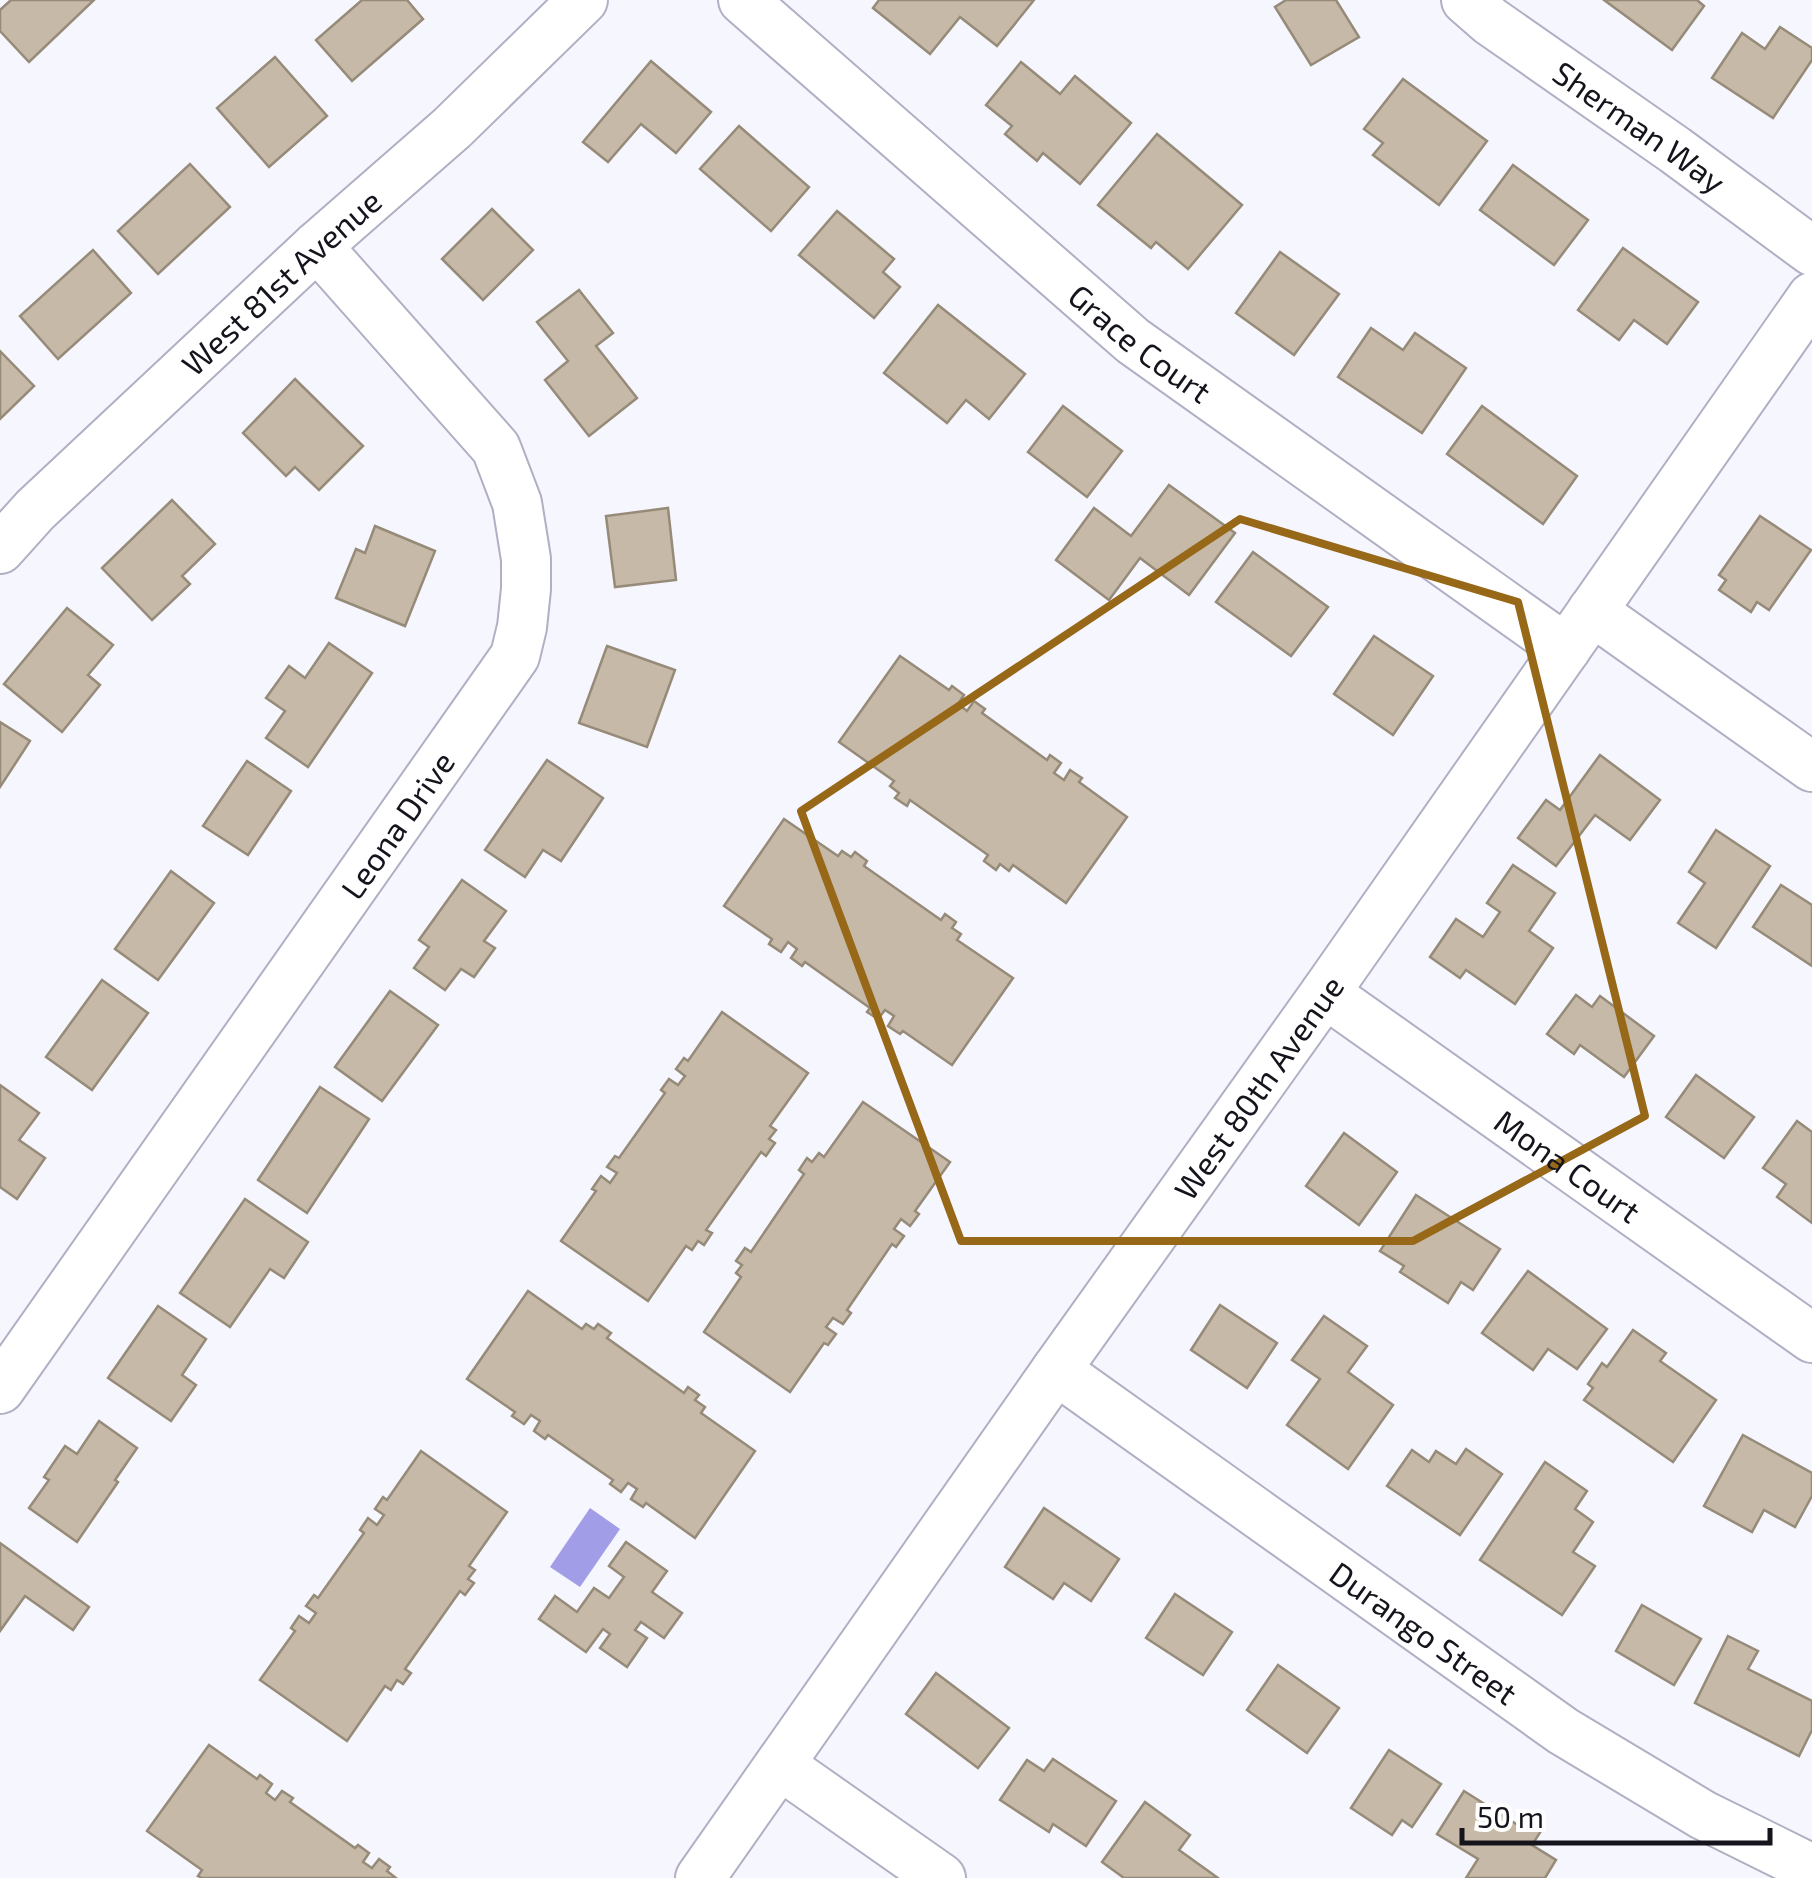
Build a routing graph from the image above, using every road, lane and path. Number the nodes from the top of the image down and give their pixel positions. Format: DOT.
graph roads {
  1 [pos="743,0"];
  2 [pos="1466,0"];
  3 [pos="573,10"];
  4 [pos="318,246"];
  5 [pos="1812,251"];
  6 [pos="1812,296"];
  7 [pos="0,549"];
  8 [pos="1579,630"];
  9 [pos="1812,766"];
  10 [pos="1325,993"];
  11 [pos="1812,1338"];
  12 [pos="1056,1370"];
  13 [pos="0,1389"];
  14 [pos="780,1765"];
  15 [pos="1812,1868"];
  16 [pos="700,1878"];
  17 [pos="941,1878"];
  1 -- 8 [label="street, Grace Court"];
  2 -- 5 [label="street, Sherman Way"];
  3 -- 4 [label="street, West 81st Avenue"];
  4 -- 7 [label="street, West 81st Avenue"];
  4 -- 13 [label="street, Leona Drive"];
  6 -- 8 [label="street, West 80th Avenue"];
  8 -- 9 [label="street, Grace Court"];
  8 -- 10 [label="street, West 80th Avenue"];
  10 -- 11 [label="street, Mona Court"];
  10 -- 12 [label="street, West 80th Avenue"];
  12 -- 14 [label="street, West 80th Avenue"];
  12 -- 15 [label="street, Durango Street"];
  14 -- 16 [label="street, West 80th Avenue"];
  14 -- 17 [label="street"];
}
